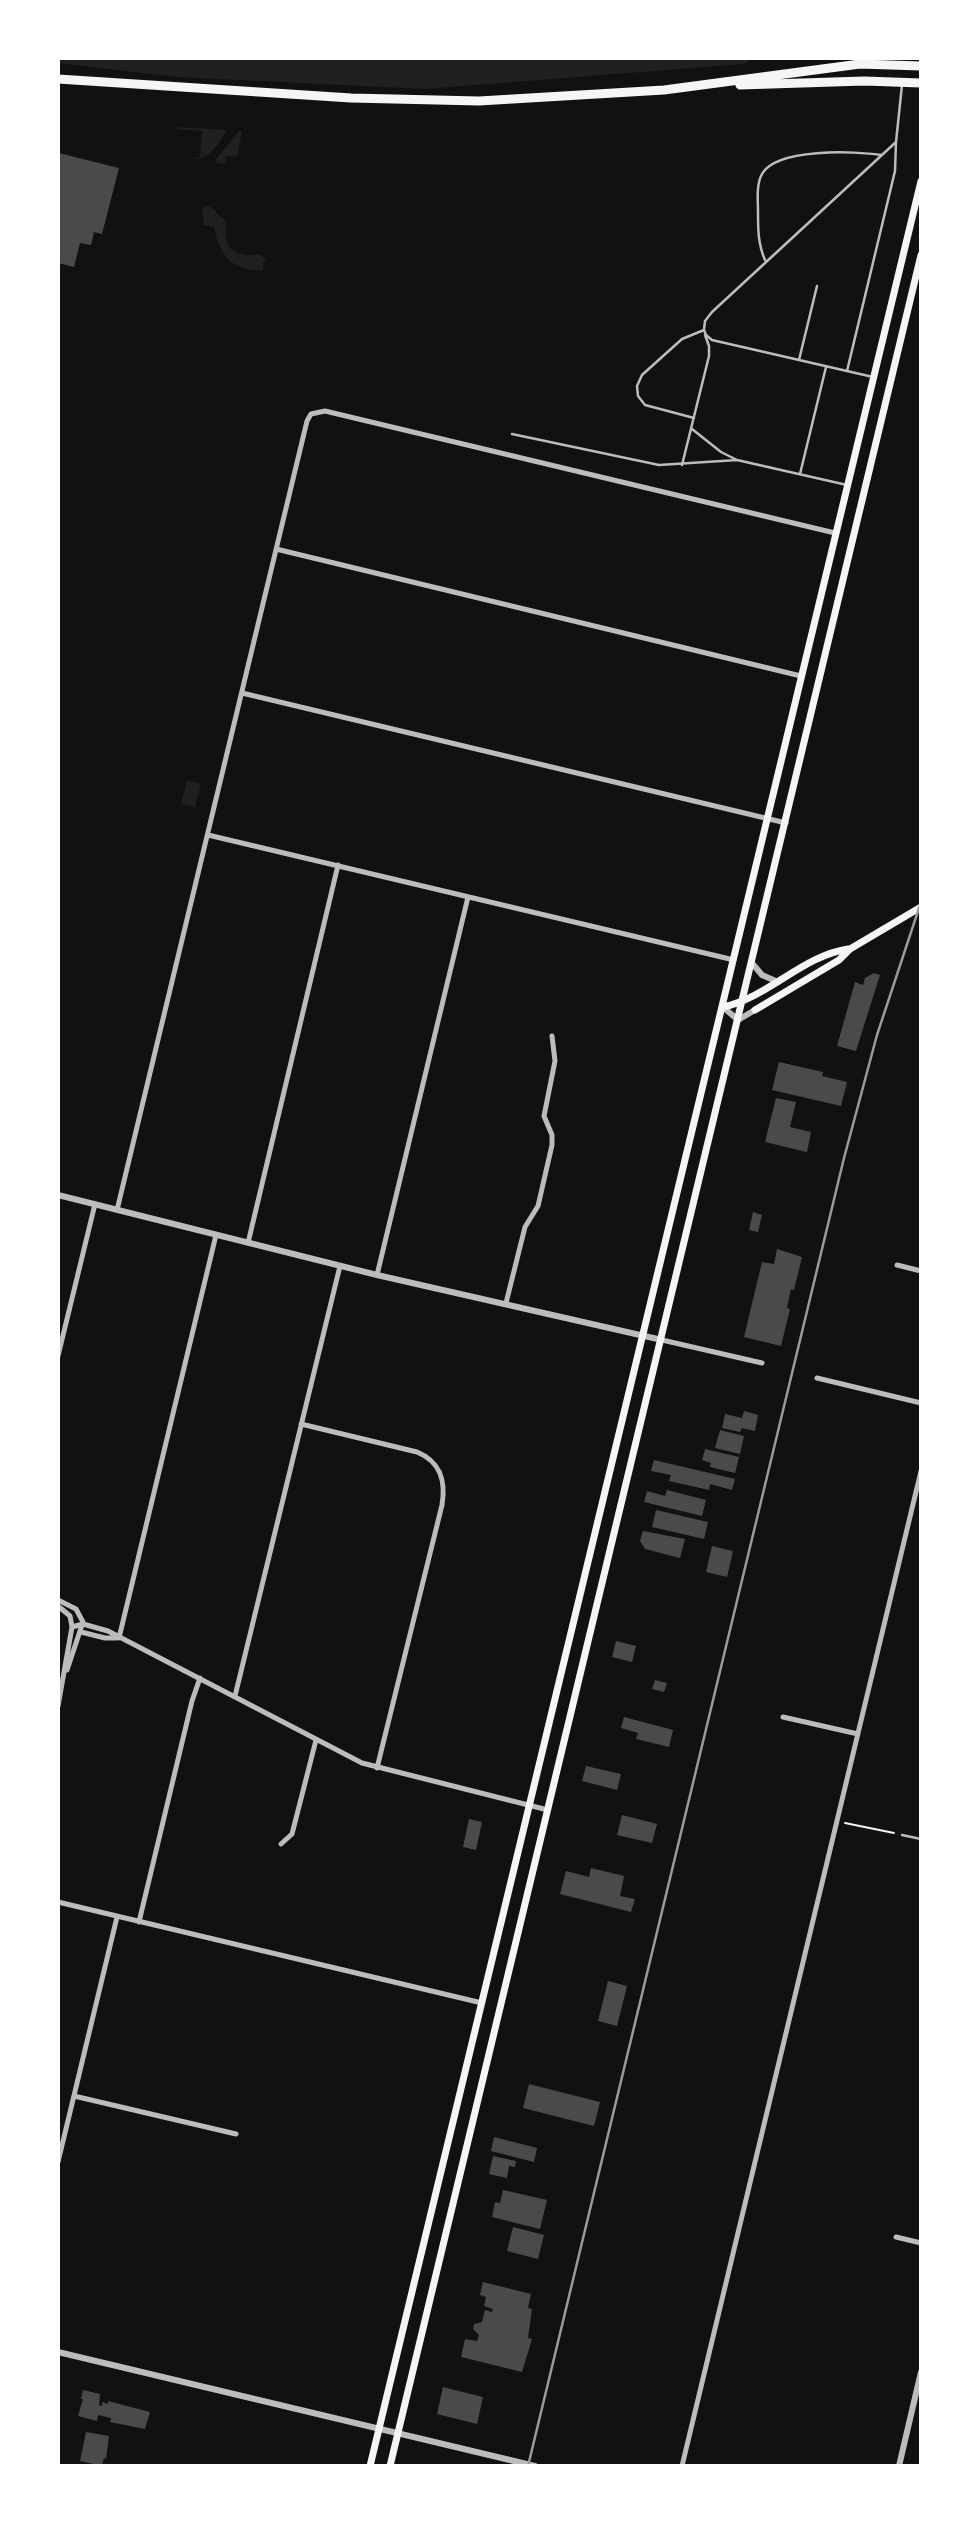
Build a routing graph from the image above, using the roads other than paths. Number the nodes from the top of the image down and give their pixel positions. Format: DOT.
graph roads {
  1 [pos="921,66"];
  2 [pos="58,79"];
  3 [pos="902,82"];
  4 [pos="921,83"];
  5 [pos="700,86"];
  6 [pos="896,142"];
  7 [pos="881,155"];
  8 [pos="921,181"];
  9 [pos="921,255"];
  10 [pos="765,262"];
  11 [pos="817,286"];
  12 [pos="704,332"];
  13 [pos="799,360"];
  14 [pos="826,366"];
  15 [pos="847,371"];
  16 [pos="873,377"];
  17 [pos="694,418"];
  18 [pos="692,429"];
  19 [pos="512,434"];
  20 [pos="737,460"];
  21 [pos="682,465"];
  22 [pos="800,474"];
  23 [pos="846,485"];
  24 [pos="835,533"];
  25 [pos="276,549"];
  26 [pos="801,676"];
  27 [pos="242,693"];
  28 [pos="768,819"];
  29 [pos="786,823"];
  30 [pos="208,835"];
  31 [pos="338,866"];
  32 [pos="468,897"];
  33 [pos="921,907"];
  34 [pos="849,949"];
  35 [pos="734,960"];
  36 [pos="751,962"];
  37 [pos="778,982"];
  38 [pos="742,1003"];
  39 [pos="723,1007"];
  40 [pos="755,1010"];
  41 [pos="738,1020"];
  42 [pos="552,1036"];
  43 [pos="694,1128"];
  44 [pos="710,1131"];
  45 [pos="58,1195"];
  46 [pos="95,1204"];
  47 [pos="117,1210"];
  48 [pos="216,1235"];
  49 [pos="248,1243"];
  50 [pos="897,1265"];
  51 [pos="340,1266"];
  52 [pos="921,1271"];
  53 [pos="377,1275"];
  54 [pos="506,1303"];
  55 [pos="642,1336"];
  56 [pos="662,1340"];
  57 [pos="58,1356"];
  58 [pos="762,1363"];
  59 [pos="817,1378"];
  60 [pos="921,1403"];
  61 [pos="301,1424"];
  62 [pos="921,1471"];
  63 [pos="58,1600"];
  64 [pos="58,1606"];
  65 [pos="83,1624"];
  66 [pos="72,1627"];
  67 [pos="82,1632"];
  68 [pos="119,1638"];
  69 [pos="200,1678"];
  70 [pos="63,1683"];
  71 [pos="235,1696"];
  72 [pos="58,1706"];
  73 [pos="783,1717"];
  74 [pos="858,1734"];
  75 [pos="316,1740"];
  76 [pos="377,1768"];
  77 [pos="531,1806"];
  78 [pos="548,1810"];
  79 [pos="902,1835"];
  80 [pos="921,1839"];
  81 [pos="281,1844"];
  82 [pos="58,1902"];
  83 [pos="117,1917"];
  84 [pos="139,1922"];
  85 [pos="482,2003"];
  86 [pos="74,2096"];
  87 [pos="236,2134"];
  88 [pos="58,2162"];
  89 [pos="895,2237"];
  90 [pos="921,2244"];
  91 [pos="58,2352"];
  92 [pos="921,2372"];
  93 [pos="379,2430"];
  94 [pos="397,2434"];
  95 [pos="370,2466"];
  96 [pos="390,2466"];
  97 [pos="535,2466"];
  98 [pos="682,2466"];
  99 [pos="899,2466"];
  1 -- 5 [label="highway"];
  2 -- 5 [label="highway"];
  3 -- 4 [label="highway"];
  3 -- 5 [label="highway"];
  3 -- 6 [label="lane"];
  6 -- 7 [label="lane"];
  6 -- 15 [label="lane"];
  7 -- 10 [label="lane"];
  7 -- 10 [label="lane"];
  8 -- 16 [label="main road"];
  9 -- 29 [label="main road"];
  10 -- 12 [label="lane"];
  11 -- 13 [label="lane"];
  12 -- 13 [label="lane"];
  12 -- 17 [label="lane"];
  12 -- 17 [label="lane"];
  13 -- 14 [label="lane"];
  14 -- 15 [label="lane"];
  14 -- 22 [label="lane"];
  15 -- 16 [label="lane"];
  16 -- 23 [label="main road"];
  17 -- 18 [label="lane"];
  18 -- 20 [label="lane"];
  18 -- 21 [label="lane"];
  19 -- 21 [label="lane"];
  20 -- 21 [label="lane"];
  20 -- 22 [label="lane"];
  22 -- 23 [label="lane"];
  23 -- 24 [label="main road"];
  24 -- 25 [label="street"];
  24 -- 26 [label="main road"];
  25 -- 26 [label="street"];
  25 -- 27 [label="street"];
  26 -- 28 [label="main road"];
  27 -- 28 [label="street"];
  27 -- 30 [label="street"];
  28 -- 29 [label="street"];
  28 -- 35 [label="main road"];
  29 -- 36 [label="main road"];
  30 -- 31 [label="street"];
  30 -- 47 [label="street"];
  31 -- 32 [label="street"];
  31 -- 49 [label="street"];
  32 -- 35 [label="street"];
  32 -- 53 [label="street"];
  33 -- 34 [label="main road"];
  34 -- 37 [label="main road"];
  34 -- 40 [label="main road"];
  35 -- 39 [label="main road"];
  36 -- 37 [label="street"];
  36 -- 38 [label="main road"];
  37 -- 38 [label="main road"];
  38 -- 39 [label="main road"];
  38 -- 41 [label="main road"];
  39 -- 41 [label="street"];
  39 -- 43 [label="main road"];
  40 -- 41 [label="street"];
  41 -- 44 [label="main road"];
  42 -- 54 [label="street"];
  43 -- 44 [label="main road"];
  43 -- 55 [label="main road"];
  44 -- 56 [label="main road"];
  45 -- 46 [label="street"];
  46 -- 47 [label="street"];
  46 -- 57 [label="street"];
  47 -- 48 [label="street"];
  48 -- 49 [label="street"];
  48 -- 68 [label="street"];
  49 -- 51 [label="street"];
  50 -- 52 [label="street"];
  51 -- 53 [label="street"];
  51 -- 61 [label="street"];
  53 -- 54 [label="street"];
  54 -- 55 [label="street"];
  55 -- 56 [label="street"];
  55 -- 77 [label="main road"];
  56 -- 58 [label="street"];
  56 -- 78 [label="main road"];
  59 -- 60 [label="street"];
  61 -- 71 [label="street"];
  61 -- 76 [label="street"];
  62 -- 74 [label="street"];
  63 -- 65 [label="street"];
  64 -- 66 [label="street"];
  65 -- 66 [label="street"];
  65 -- 67 [label="street"];
  65 -- 68 [label="street"];
  66 -- 67 [label="street"];
  66 -- 70 [label="street"];
  67 -- 68 [label="street"];
  67 -- 70 [label="street"];
  68 -- 69 [label="street"];
  69 -- 71 [label="street"];
  69 -- 84 [label="street"];
  70 -- 72 [label="street"];
  71 -- 75 [label="street"];
  73 -- 74 [label="street"];
  74 -- 98 [label="street"];
  75 -- 76 [label="street"];
  75 -- 81 [label="street"];
  76 -- 77 [label="street"];
  77 -- 78 [label="street"];
  77 -- 85 [label="main road"];
  78 -- 94 [label="main road"];
  79 -- 80 [label="lane"];
  82 -- 83 [label="street"];
  83 -- 84 [label="street"];
  83 -- 86 [label="street"];
  84 -- 85 [label="street"];
  85 -- 93 [label="main road"];
  86 -- 87 [label="street"];
  86 -- 88 [label="street"];
  89 -- 90 [label="street"];
  91 -- 93 [label="street"];
  92 -- 99 [label="street"];
  93 -- 94 [label="street"];
  93 -- 95 [label="main road"];
  94 -- 96 [label="main road"];
  94 -- 97 [label="street"];
}
